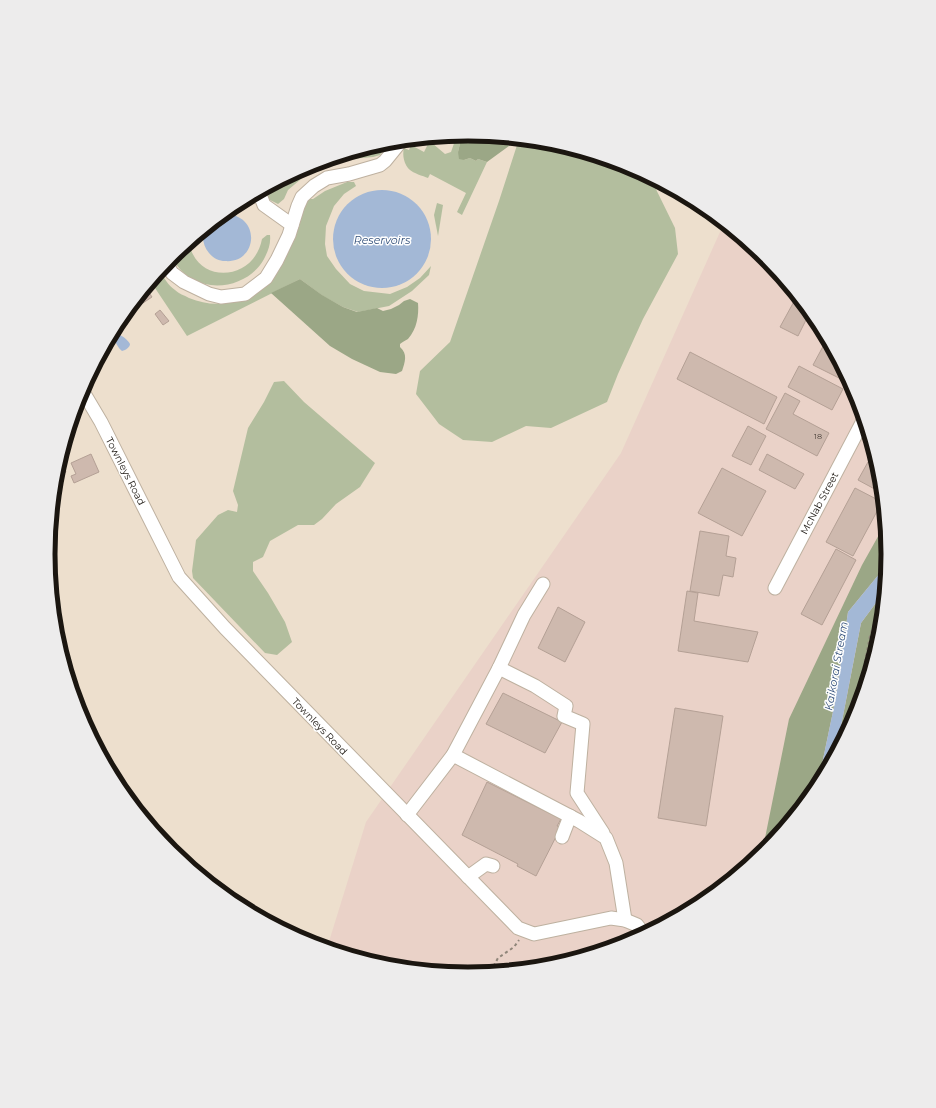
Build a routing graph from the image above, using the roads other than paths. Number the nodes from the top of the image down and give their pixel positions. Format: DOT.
graph roads {
  1 [pos="397,148"];
  2 [pos="260,197"];
  3 [pos="292,225"];
  4 [pos="169,269"];
  5 [pos="86,396"];
  6 [pos="860,426"];
  7 [pos="543,584"];
  8 [pos="775,588"];
  9 [pos="499,668"];
  10 [pos="454,755"];
  11 [pos="407,815"];
  12 [pos="570,816"];
  13 [pos="562,837"];
  14 [pos="606,838"];
  15 [pos="493,866"];
  16 [pos="468,877"];
  17 [pos="625,920"];
  18 [pos="640,929"];
  1 -- 3 [label="street"];
  2 -- 3 [label="street"];
  3 -- 4 [label="street"];
  5 -- 11 [label="street, Townleys Road"];
  6 -- 8 [label="street, McNab Street"];
  7 -- 9 [label="street"];
  9 -- 10 [label="street"];
  9 -- 14 [label="street"];
  10 -- 11 [label="street"];
  10 -- 12 [label="street"];
  11 -- 16 [label="street, Townleys Road"];
  12 -- 13 [label="street"];
  12 -- 14 [label="street"];
  14 -- 17 [label="street"];
  15 -- 16 [label="street"];
  16 -- 17 [label="street, Townleys Road"];
  17 -- 18 [label="street"];
}
